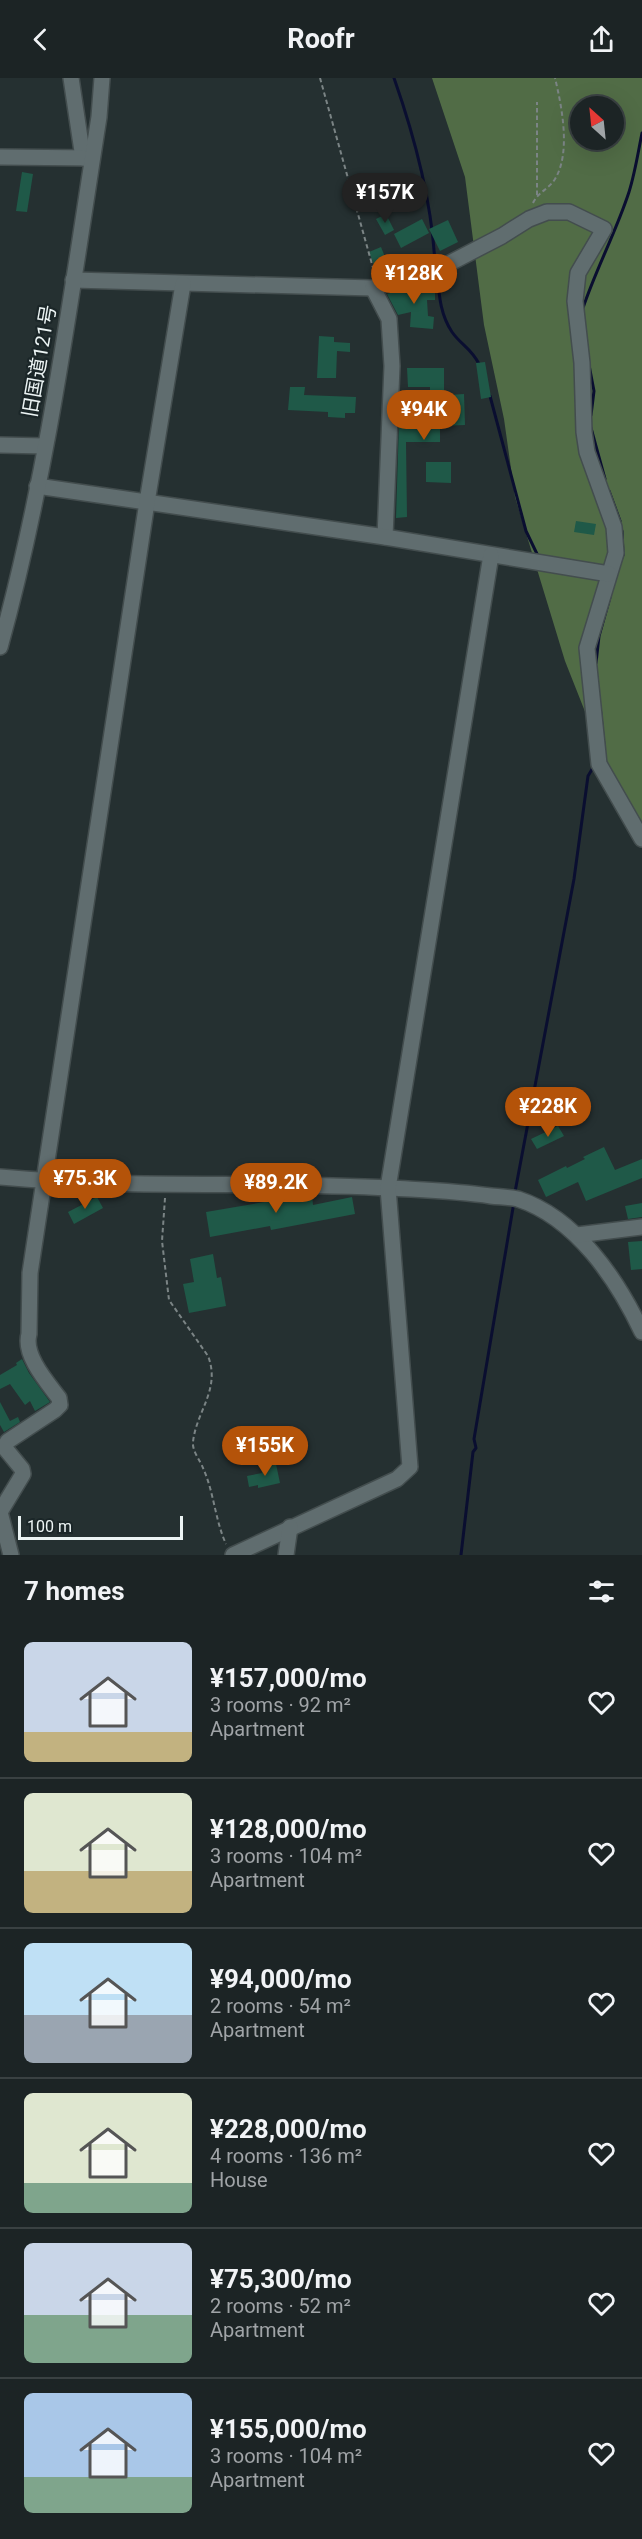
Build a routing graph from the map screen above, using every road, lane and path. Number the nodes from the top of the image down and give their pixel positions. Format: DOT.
graph roads {
  1 [pos="71,78"];
  2 [pos="102,78"];
  3 [pos="320,78"];
  4 [pos="555,78"];
  5 [pos="537,102"];
  6 [pos="0,157"];
  7 [pos="88,158"];
  8 [pos="537,195"];
  9 [pos="534,217"];
  10 [pos="73,280"];
  11 [pos="183,284"];
  12 [pos="376,288"];
  13 [pos="0,445"];
  14 [pos="45,446"];
  15 [pos="37,486"];
  16 [pos="147,502"];
  17 [pos="385,537"];
  18 [pos="491,555"];
  19 [pos="609,574"];
  20 [pos="0,647"];
  21 [pos="642,839"];
  22 [pos="0,1177"];
  23 [pos="43,1181"];
  24 [pos="166,1186"];
  25 [pos="388,1188"];
  26 [pos="642,1227"];
  27 [pos="577,1235"];
  28 [pos="642,1332"];
  29 [pos="2,1445"];
  30 [pos="290,1527"];
  31 [pos="230,1551"];
  32 [pos="11,1555"];
  33 [pos="286,1555"];
  1 -- 7 [label="street"];
  2 -- 7 [label="street, 旧国道121号"];
  3 -- 12 [label="path"];
  4 -- 8 [label="path"];
  5 -- 8 [label="path"];
  6 -- 7 [label="street"];
  7 -- 10 [label="street, 旧国道121号"];
  8 -- 9 [label="path"];
  9 -- 12 [label="street"];
  9 -- 19 [label="street"];
  10 -- 11 [label="street"];
  10 -- 14 [label="street, 旧国道121号"];
  11 -- 12 [label="street"];
  11 -- 16 [label="street"];
  12 -- 17 [label="street"];
  13 -- 14 [label="street"];
  14 -- 15 [label="street, 旧国道121号"];
  15 -- 16 [label="street"];
  15 -- 20 [label="street, 旧国道121号"];
  16 -- 17 [label="street"];
  16 -- 23 [label="street"];
  17 -- 18 [label="street"];
  18 -- 19 [label="street"];
  18 -- 25 [label="street"];
  19 -- 21 [label="street"];
  22 -- 23 [label="street"];
  23 -- 24 [label="street"];
  23 -- 29 [label="street"];
  24 -- 25 [label="street"];
  24 -- 31 [label="path"];
  25 -- 27 [label="street"];
  25 -- 30 [label="street"];
  26 -- 27 [label="street"];
  27 -- 28 [label="street"];
  29 -- 32 [label="street"];
  30 -- 31 [label="street"];
  30 -- 33 [label="street"];
}
